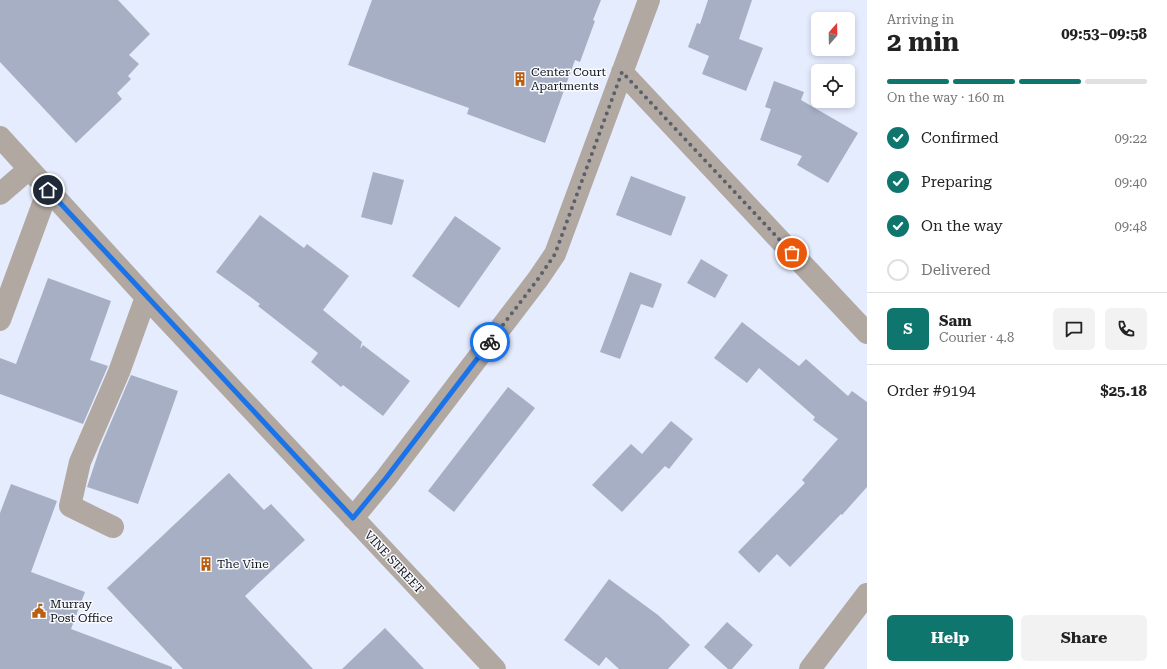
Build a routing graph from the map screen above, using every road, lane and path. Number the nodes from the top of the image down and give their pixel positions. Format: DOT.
graph roads {
  1 [pos="649,0"];
  2 [pos="622,72"];
  3 [pos="0,137"];
  4 [pos="29,169"];
  5 [pos="48,190"];
  6 [pos="0,194"];
  7 [pos="146,297"];
  8 [pos="0,320"];
  9 [pos="867,333"];
  10 [pos="353,518"];
  11 [pos="113,527"];
  12 [pos="867,594"];
  13 [pos="495,669"];
  14 [pos="810,669"];
  1 -- 2 [label="street"];
  2 -- 9 [label="street"];
  2 -- 10 [label="street"];
  3 -- 4 [label="street, VINE STREET"];
  4 -- 5 [label="street, VINE STREET"];
  4 -- 6 [label="street"];
  5 -- 7 [label="street, VINE STREET"];
  5 -- 8 [label="street"];
  7 -- 10 [label="street, VINE STREET"];
  7 -- 11 [label="street"];
  10 -- 13 [label="street, VINE STREET"];
  12 -- 14 [label="street"];
}
